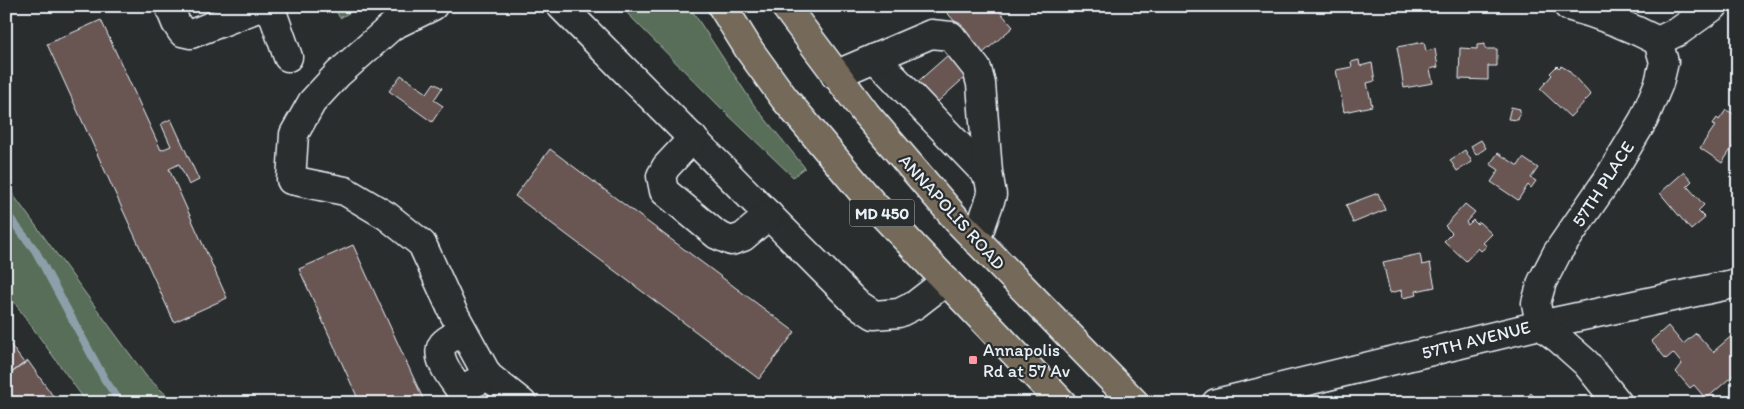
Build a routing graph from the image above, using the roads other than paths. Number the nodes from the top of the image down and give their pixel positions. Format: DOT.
graph roads {
  1 [pos="169,6"];
  2 [pos="262,6"];
  3 [pos="270,6"];
  4 [pos="433,6"];
  5 [pos="561,6"];
  6 [pos="722,6"];
  7 [pos="785,6"];
  8 [pos="1568,6"];
  9 [pos="1714,6"];
  10 [pos="1658,41"];
  11 [pos="288,58"];
  12 [pos="875,58"];
  13 [pos="835,76"];
  14 [pos="693,138"];
  15 [pos="988,176"];
  16 [pos="769,215"];
  17 [pos="976,240"];
  18 [pos="946,281"];
  19 [pos="1738,283"];
  20 [pos="1540,324"];
  21 [pos="522,403"];
  22 [pos="1062,403"];
  23 [pos="1135,403"];
  24 [pos="1216,403"];
  25 [pos="1618,403"];
  1 -- 2 [label="street"];
  3 -- 11 [label="street"];
  4 -- 21 [label="street"];
  5 -- 14 [label="street"];
  6 -- 18 [label="main road, MD 450"];
  7 -- 13 [label="main road, ANNAPOLIS ROAD / MD 450"];
  8 -- 10 [label="street"];
  9 -- 10 [label="street"];
  10 -- 20 [label="street, 57TH PLACE"];
  12 -- 13 [label="street"];
  12 -- 15 [label="street"];
  12 -- 15 [label="street"];
  13 -- 17 [label="main road, ANNAPOLIS ROAD / MD 450"];
  14 -- 16 [label="street"];
  14 -- 16 [label="street"];
  15 -- 17 [label="street"];
  16 -- 18 [label="street"];
  17 -- 23 [label="main road, ANNAPOLIS ROAD / MD 450"];
  18 -- 22 [label="main road, MD 450"];
  19 -- 20 [label="street, 57TH AVENUE"];
  20 -- 24 [label="street, 57TH AVENUE"];
  20 -- 25 [label="street"];
}
